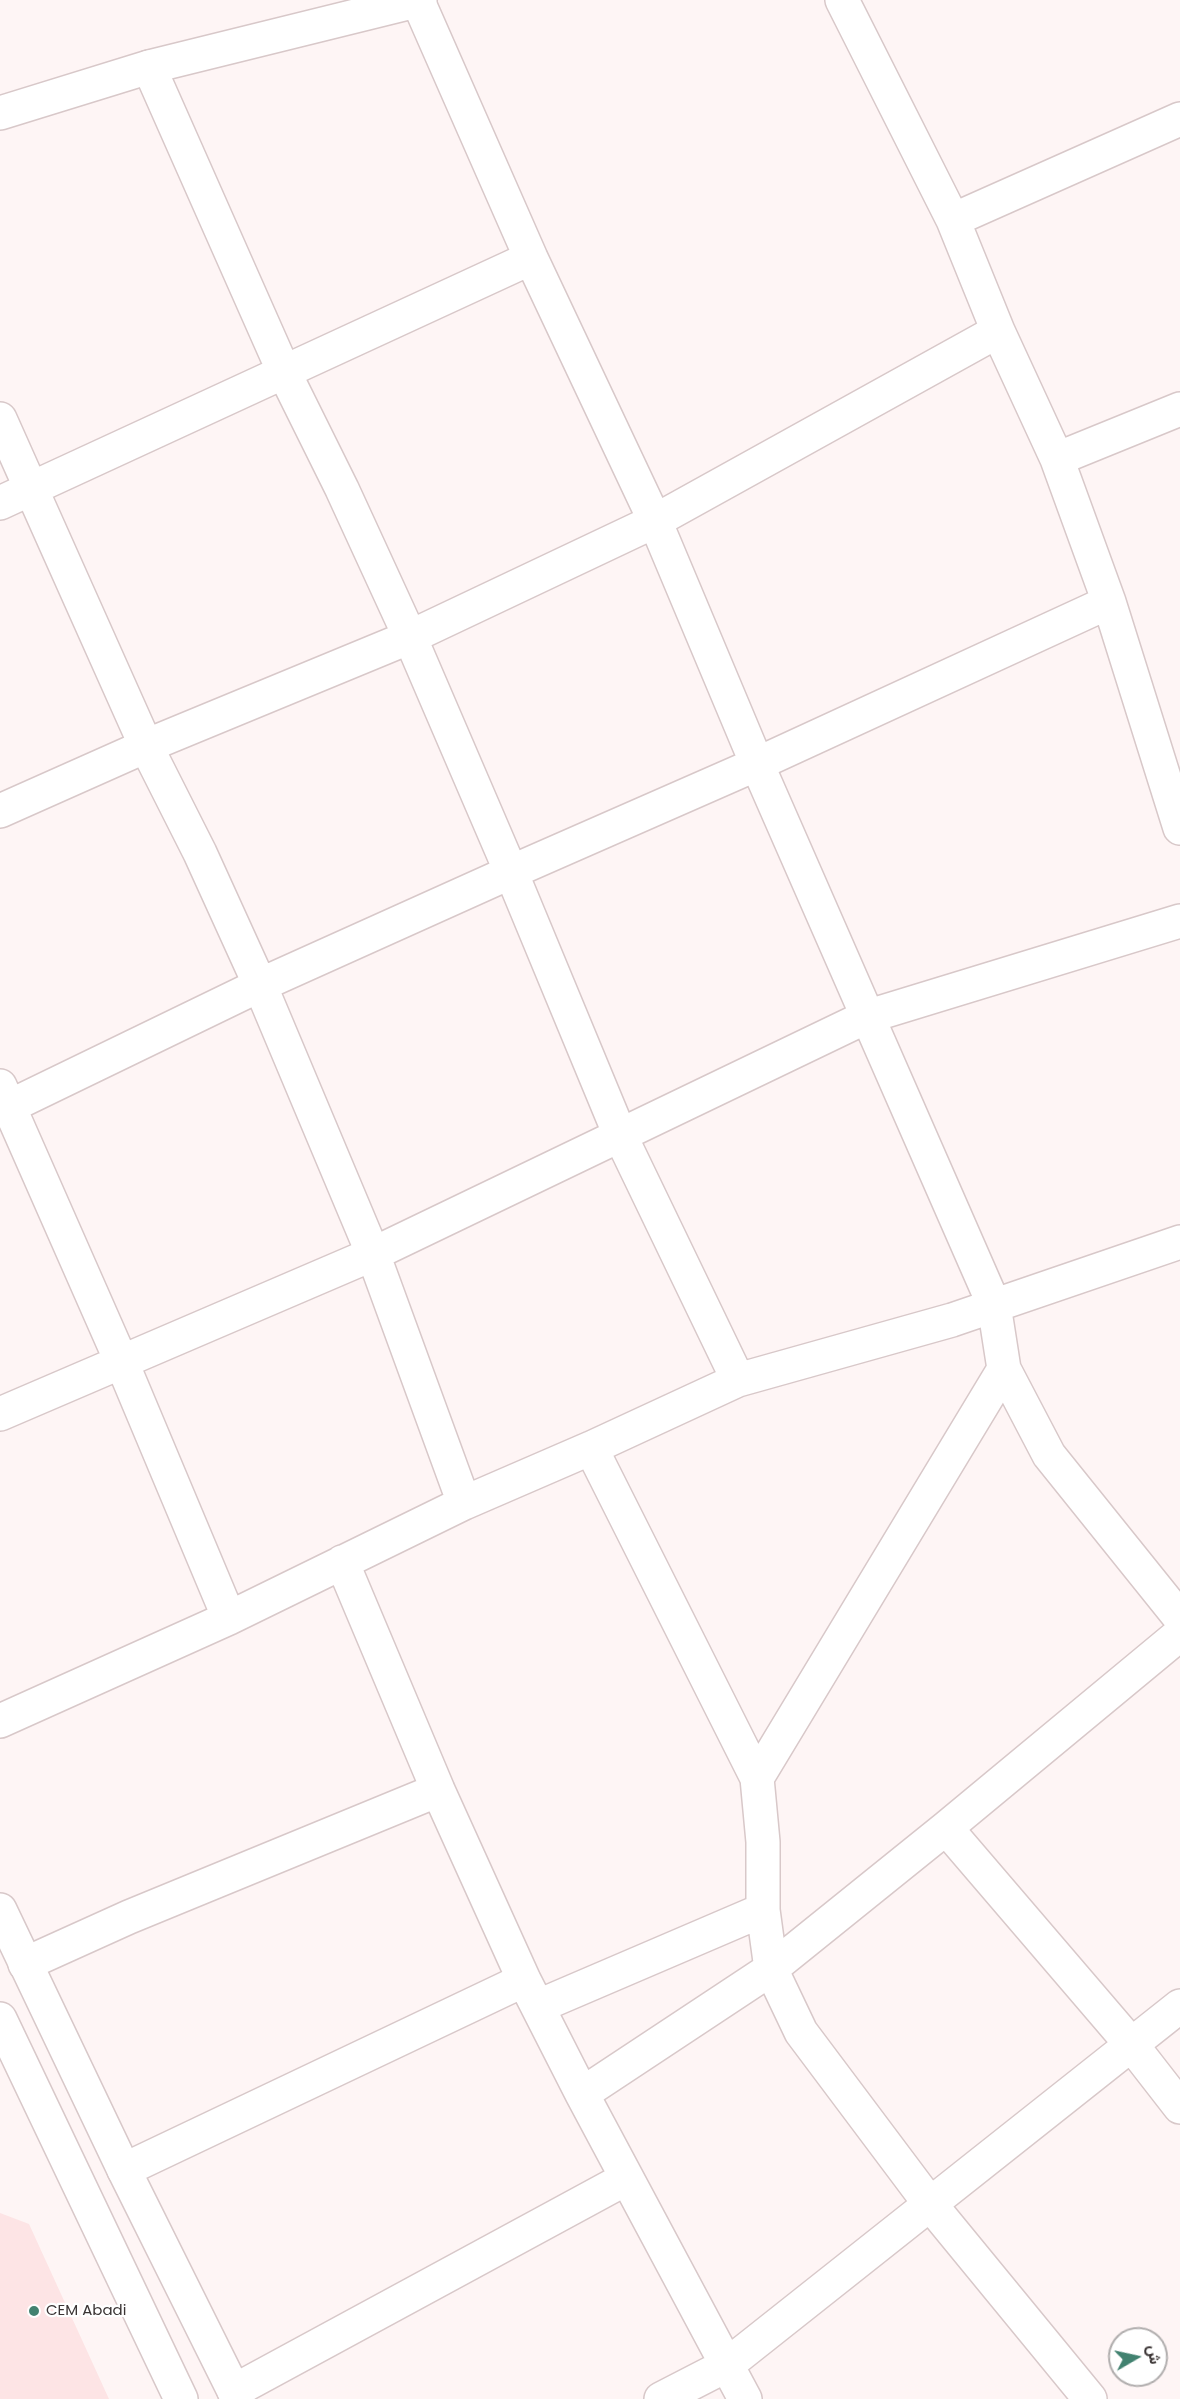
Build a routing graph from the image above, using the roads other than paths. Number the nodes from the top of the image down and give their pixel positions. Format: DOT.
graph roads {
  1 [pos="419,0"];
  2 [pos="842,0"];
  3 [pos="149,67"];
  4 [pos="0,113"];
  5 [pos="1180,119"];
  6 [pos="953,220"];
  7 [pos="531,258"];
  8 [pos="998,331"];
  9 [pos="284,372"];
  10 [pos="1180,409"];
  11 [pos="0,419"];
  12 [pos="1057,459"];
  13 [pos="30,490"];
  14 [pos="0,503"];
  15 [pos="655,521"];
  16 [pos="1109,602"];
  17 [pos="410,637"];
  18 [pos="146,746"];
  19 [pos="757,764"];
  20 [pos="0,811"];
  21 [pos="1180,828"];
  22 [pos="511,872"];
  23 [pos="1180,921"];
  24 [pos="260,985"];
  25 [pos="866,1017"];
  26 [pos="4,1101"];
  27 [pos="620,1135"];
  28 [pos="1180,1242"];
  29 [pos="373,1254"];
  30 [pos="994,1305"];
  31 [pos="122,1363"];
  32 [pos="1004,1369"];
  33 [pos="738,1380"];
  34 [pos="0,1414"];
  35 [pos="591,1448"];
  36 [pos="464,1503"];
  37 [pos="342,1562"];
  38 [pos="229,1618"];
  39 [pos="1180,1618"];
  40 [pos="1180,1634"];
  41 [pos="0,1721"];
  42 [pos="757,1778"];
  43 [pos="438,1790"];
  44 [pos="946,1828"];
  45 [pos="0,1910"];
  46 [pos="764,1910"];
  47 [pos="25,1964"];
  48 [pos="771,1969"];
  49 [pos="532,1993"];
  50 [pos="1180,2006"];
  51 [pos="0,2019"];
  52 [pos="1131,2044"];
  53 [pos="582,2094"];
  54 [pos="1180,2108"];
  55 [pos="124,2170"];
  56 [pos="627,2178"];
  57 [pos="930,2204"];
  58 [pos="727,2365"];
  59 [pos="236,2395"];
  60 [pos="181,2399"];
  61 [pos="661,2399"];
  62 [pos="745,2399"];
  63 [pos="1090,2399"];
  1 -- 3 [label="street"];
  1 -- 7 [label="street"];
  2 -- 6 [label="street"];
  3 -- 4 [label="street"];
  3 -- 9 [label="street"];
  5 -- 6 [label="street"];
  6 -- 8 [label="street"];
  7 -- 9 [label="street"];
  7 -- 15 [label="street"];
  8 -- 12 [label="street"];
  8 -- 15 [label="street"];
  9 -- 13 [label="street"];
  9 -- 17 [label="street"];
  10 -- 12 [label="street"];
  11 -- 13 [label="street"];
  12 -- 16 [label="street"];
  13 -- 14 [label="street"];
  13 -- 18 [label="street"];
  15 -- 17 [label="street"];
  15 -- 19 [label="street"];
  16 -- 19 [label="street"];
  16 -- 21 [label="street"];
  17 -- 18 [label="street"];
  17 -- 22 [label="street"];
  18 -- 20 [label="street"];
  18 -- 24 [label="street"];
  19 -- 22 [label="street"];
  19 -- 25 [label="street"];
  22 -- 24 [label="street"];
  22 -- 27 [label="street"];
  23 -- 25 [label="street"];
  24 -- 26 [label="street"];
  24 -- 29 [label="street"];
  25 -- 27 [label="street"];
  25 -- 30 [label="street"];
  26 -- 31 [label="street"];
  27 -- 29 [label="street"];
  27 -- 33 [label="street"];
  28 -- 30 [label="street"];
  29 -- 31 [label="street"];
  29 -- 36 [label="street"];
  30 -- 32 [label="street"];
  30 -- 33 [label="street"];
  31 -- 34 [label="street"];
  31 -- 38 [label="street"];
  32 -- 39 [label="street"];
  32 -- 42 [label="street"];
  33 -- 35 [label="street"];
  35 -- 36 [label="street"];
  35 -- 42 [label="street"];
  36 -- 37 [label="street"];
  37 -- 38 [label="street"];
  37 -- 43 [label="street"];
  38 -- 41 [label="street"];
  40 -- 44 [label="street"];
  42 -- 46 [label="street"];
  43 -- 47 [label="street"];
  43 -- 49 [label="street"];
  44 -- 48 [label="street"];
  44 -- 52 [label="street"];
  45 -- 47 [label="street"];
  46 -- 48 [label="street"];
  46 -- 49 [label="street"];
  47 -- 55 [label="street"];
  48 -- 53 [label="street"];
  48 -- 57 [label="street"];
  49 -- 53 [label="street"];
  49 -- 55 [label="street"];
  50 -- 52 [label="street"];
  51 -- 60 [label="street"];
  52 -- 54 [label="street"];
  52 -- 57 [label="street"];
  53 -- 56 [label="street"];
  55 -- 59 [label="street"];
  56 -- 58 [label="street"];
  56 -- 59 [label="street"];
  57 -- 58 [label="street"];
  57 -- 63 [label="street"];
  58 -- 61 [label="street"];
  58 -- 62 [label="street"];
}
